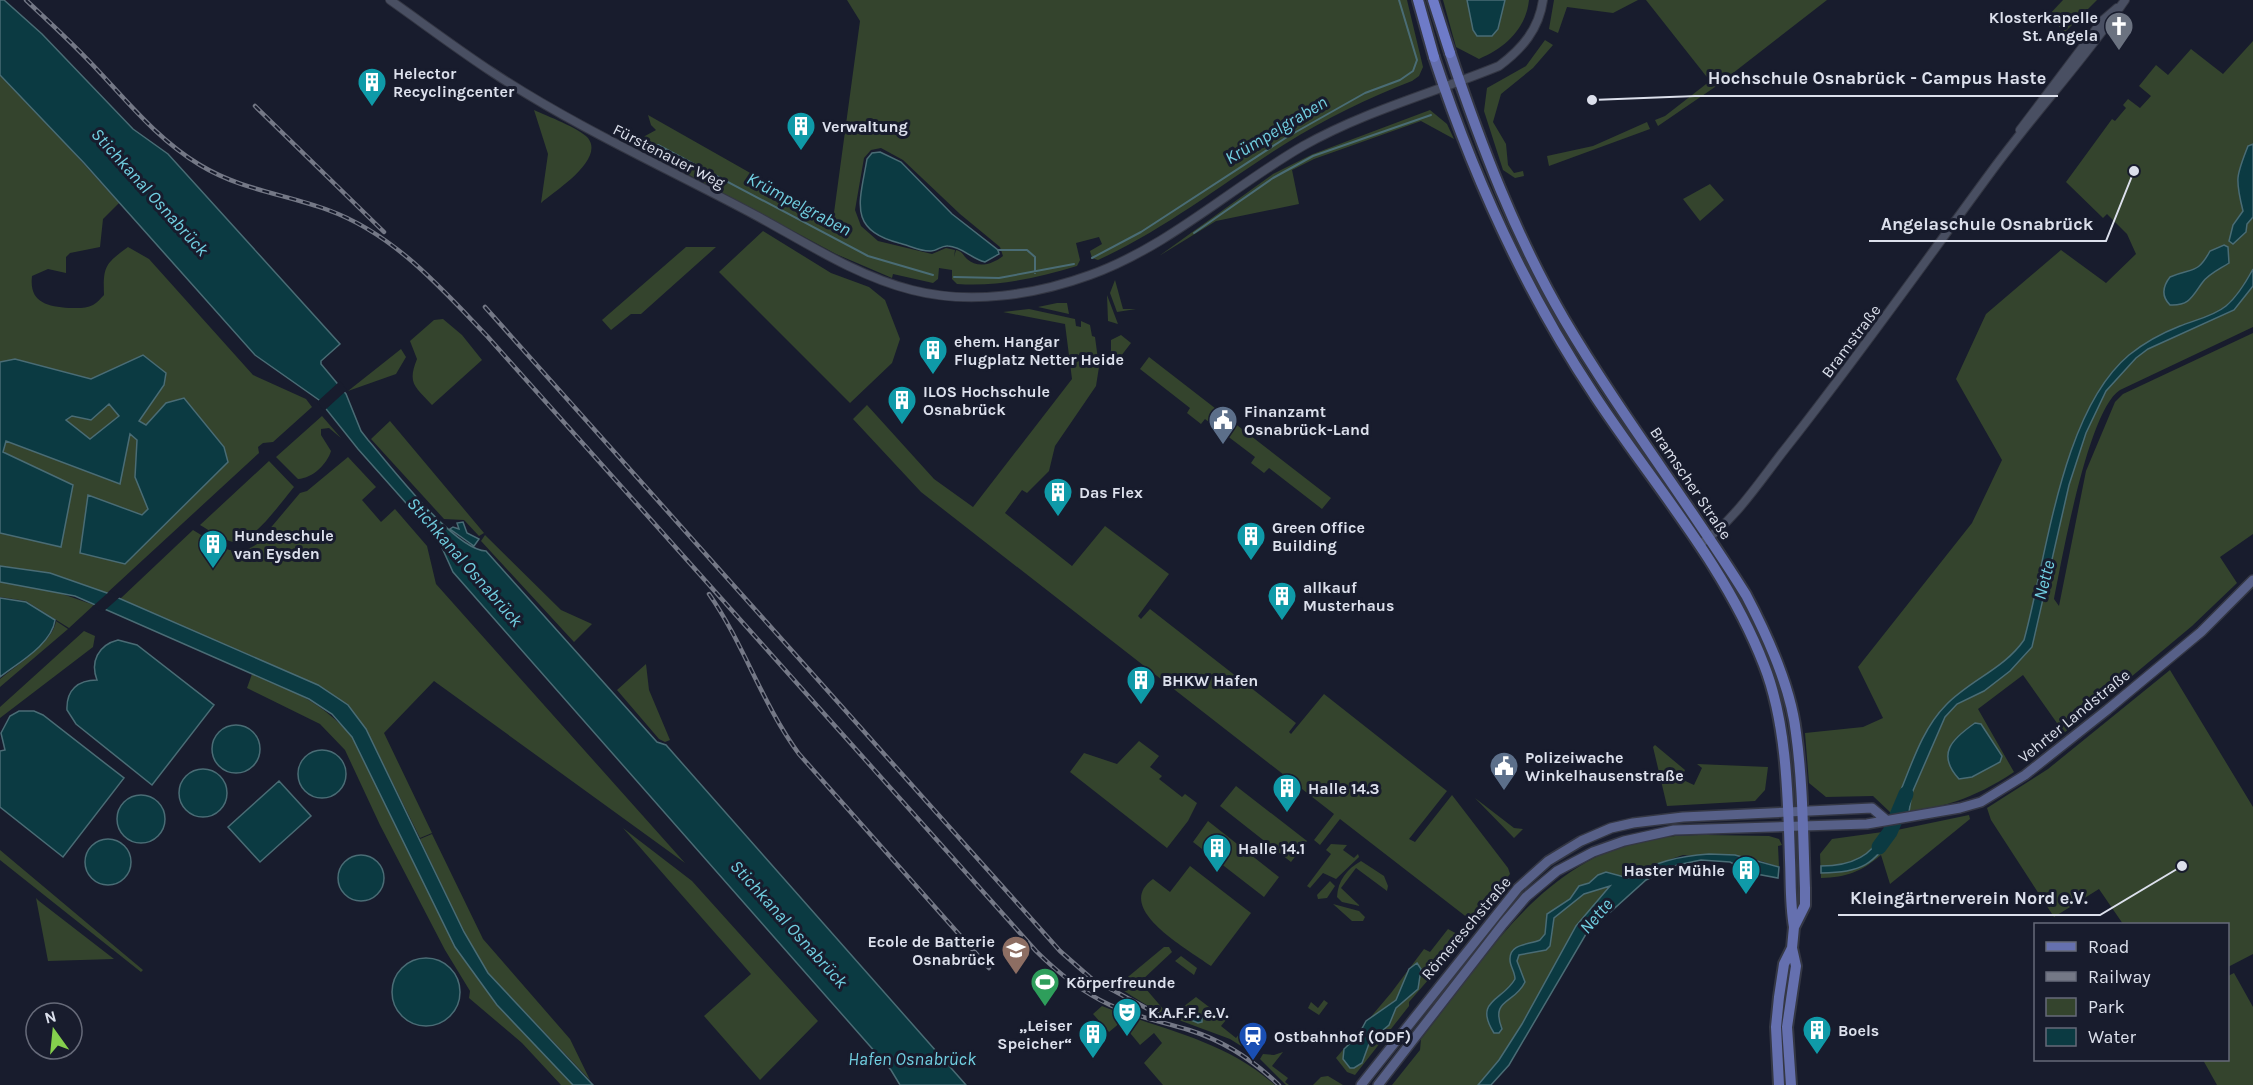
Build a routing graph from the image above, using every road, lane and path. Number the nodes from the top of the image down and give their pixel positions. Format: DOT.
graph roads {
  1 [pos="390,0"];
  2 [pos="1418,0"];
  3 [pos="1433,0"];
  4 [pos="1543,0"];
  5 [pos="2125,0"];
  6 [pos="1450,53"];
  7 [pos="1434,57"];
  8 [pos="1459,81"];
  9 [pos="1444,86"];
  10 [pos="1710,537"];
  11 [pos="1699,545"];
  12 [pos="2253,580"];
  13 [pos="1802,812"];
  14 [pos="1788,813"];
  15 [pos="1887,819"];
  16 [pos="1789,827"];
  17 [pos="1802,827"];
  18 [pos="1794,927"];
  19 [pos="1792,948"];
  20 [pos="1361,1085"];
  21 [pos="1378,1085"];
  22 [pos="1779,1085"];
  23 [pos="1791,1085"];
  1 -- 9 [label="street, Fürstenauer Weg"];
  2 -- 7 [label="highway"];
  3 -- 6 [label="highway"];
  4 -- 8 [label="street, Fürstenauer Weg"];
  5 -- 10 [label="street, Bramstraße"];
  6 -- 8 [label="main road, Bramscher Straße"];
  7 -- 9 [label="main road, Bramscher Straße"];
  8 -- 9 [label="street, Fürstenauer Weg"];
  8 -- 10 [label="main road, Bramscher Straße"];
  9 -- 11 [label="main road, Bramscher Straße"];
  10 -- 11 [label="street, Bramstraße"];
  10 -- 13 [label="main road, Bramscher Straße"];
  11 -- 14 [label="main road, Bramscher Straße"];
  12 -- 15 [label="main road, Vehrter Landstraße"];
  13 -- 14 [label="main road, Römereschstraße"];
  13 -- 15 [label="main road, Vehrter Landstraße"];
  13 -- 17 [label="main road, Bramscher Straße"];
  14 -- 16 [label="main road, Bramscher Straße"];
  14 -- 20 [label="main road, Römereschstraße"];
  15 -- 17 [label="main road, Vehrter Landstraße"];
  16 -- 17 [label="main road, Römereschstraße"];
  16 -- 18 [label="main road, Bramscher Straße"];
  16 -- 21 [label="main road, Römereschstraße"];
  17 -- 18 [label="main road, Bramscher Straße"];
  18 -- 19 [label="main road, Bramscher Straße"];
  19 -- 22 [label="main road"];
  19 -- 23 [label="main road"];
}
